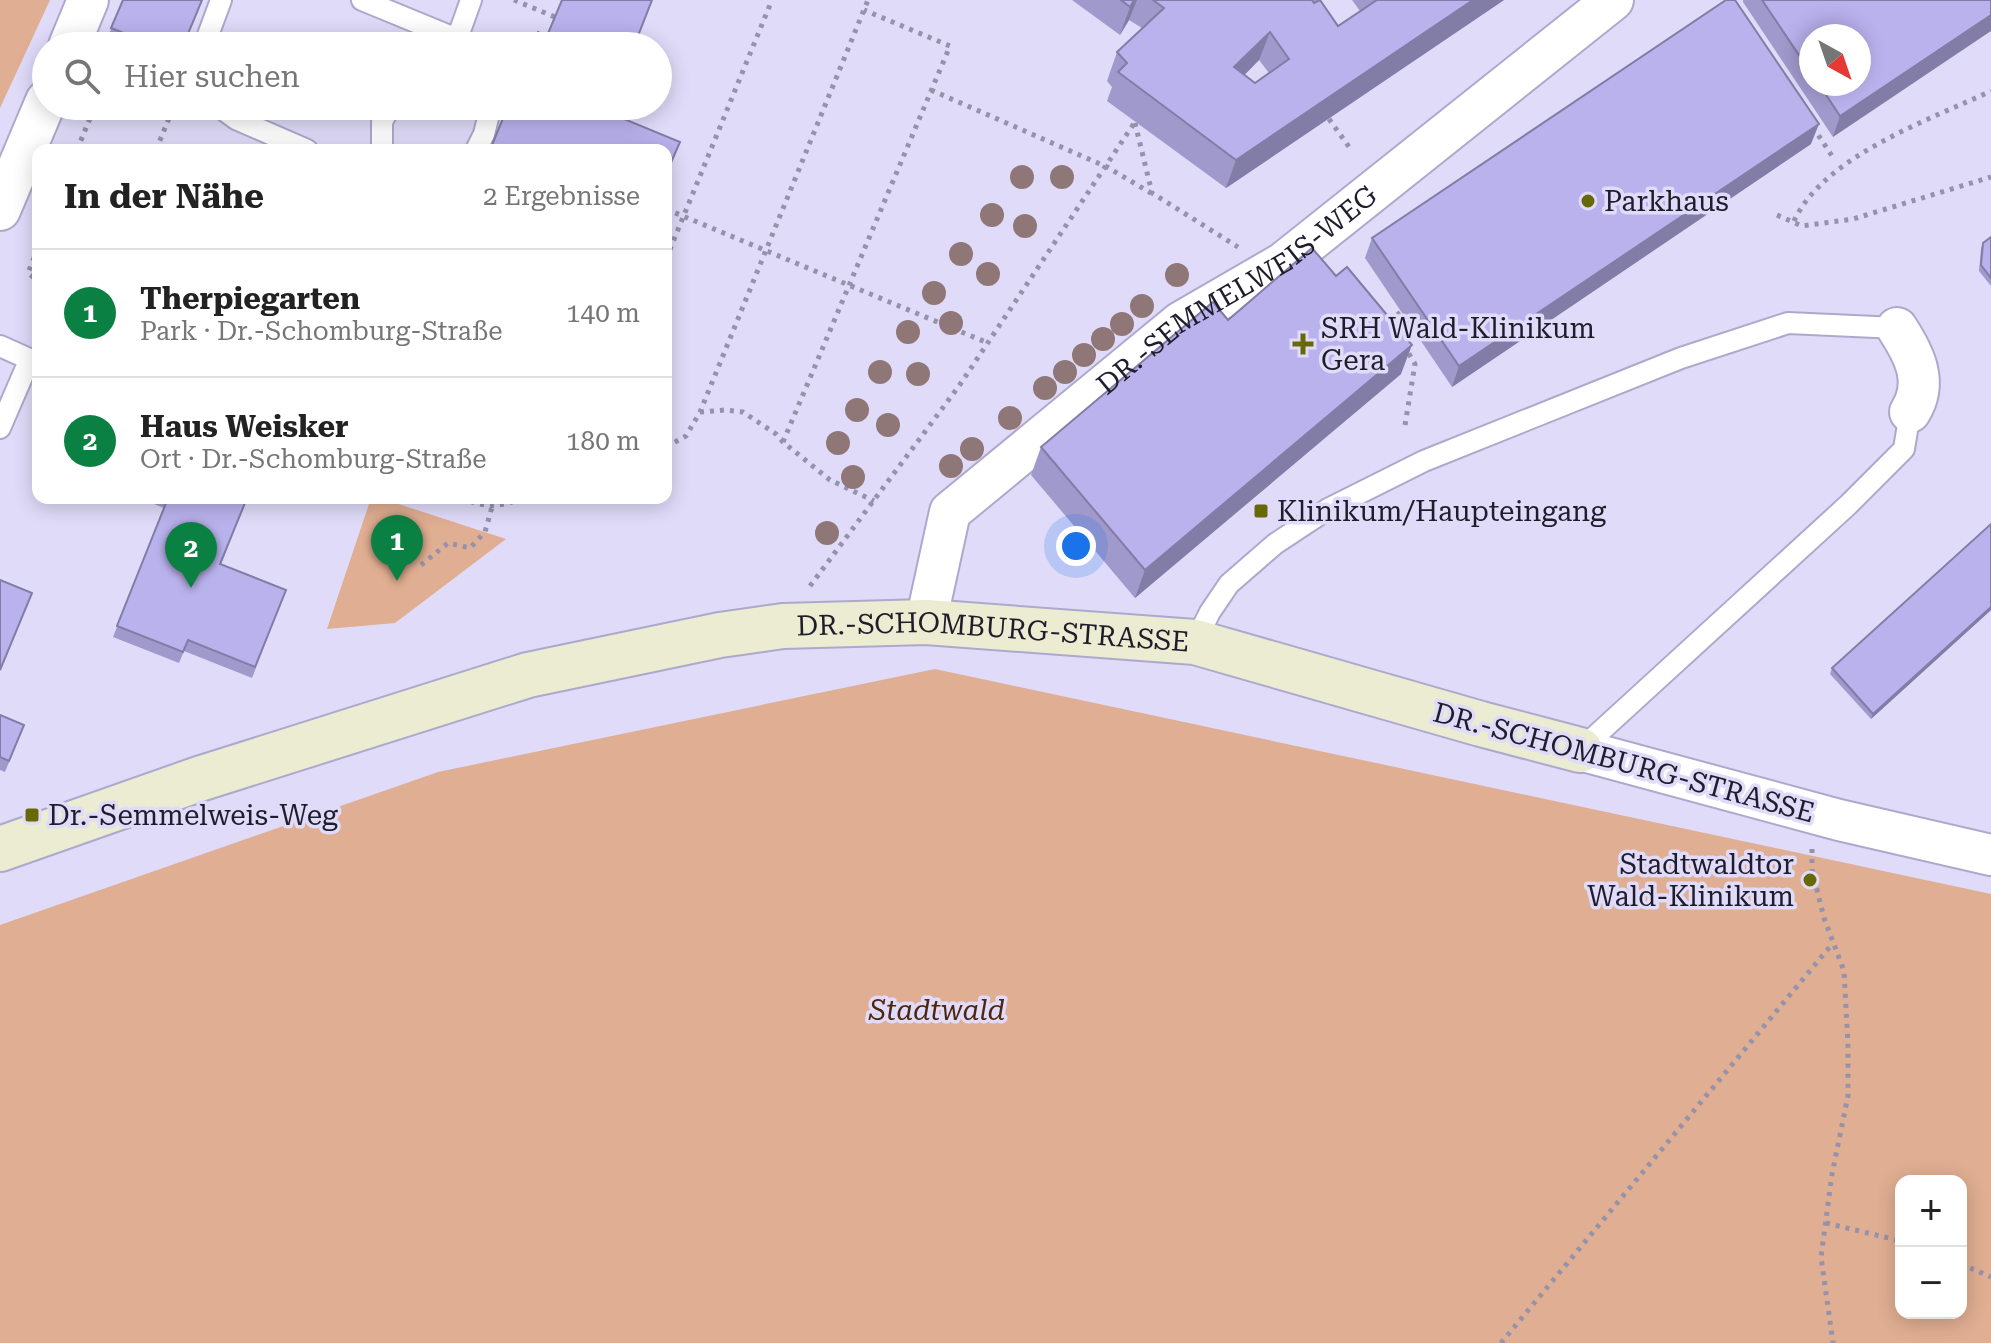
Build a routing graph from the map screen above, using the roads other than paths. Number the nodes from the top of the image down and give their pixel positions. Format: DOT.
graph roads {
  1 [pos="88,0"];
  2 [pos="221,0"];
  3 [pos="362,0"];
  4 [pos="471,0"];
  5 [pos="1613,0"];
  6 [pos="75,32"];
  7 [pos="209,32"];
  8 [pos="436,32"];
  9 [pos="464,32"];
  10 [pos="38,120"];
  11 [pos="238,120"];
  12 [pos="383,120"];
  13 [pos="488,120"];
  14 [pos="293,144"];
  15 [pos="382,144"];
  16 [pos="479,144"];
  17 [pos="0,210"];
  18 [pos="1897,328"];
  19 [pos="0,346"];
  20 [pos="32,361"];
  21 [pos="32,366"];
  22 [pos="1910,412"];
  23 [pos="0,428"];
  24 [pos="926,622"];
  25 [pos="1195,642"];
  26 [pos="1580,750"];
  27 [pos="0,849"];
  28 [pos="1991,855"];
  1 -- 6 [label="street"];
  2 -- 7 [label="lane"];
  3 -- 8 [label="lane"];
  4 -- 9 [label="lane"];
  5 -- 24 [label="street, DR.-SEMMELWEIS-WEG"];
  10 -- 17 [label="street"];
  11 -- 14 [label="lane"];
  12 -- 15 [label="lane"];
  13 -- 16 [label="lane"];
  18 -- 22 [label="street"];
  18 -- 25 [label="lane"];
  19 -- 20 [label="lane"];
  21 -- 23 [label="lane"];
  22 -- 26 [label="lane"];
  24 -- 25 [label="street, DR.-SCHOMBURG-STRASSE"];
  24 -- 27 [label="street, DR.-SCHOMBURG-STRASSE"];
  25 -- 26 [label="street, DR.-SCHOMBURG-STRASSE"];
  26 -- 28 [label="street, DR.-SCHOMBURG-STRASSE"];
}
